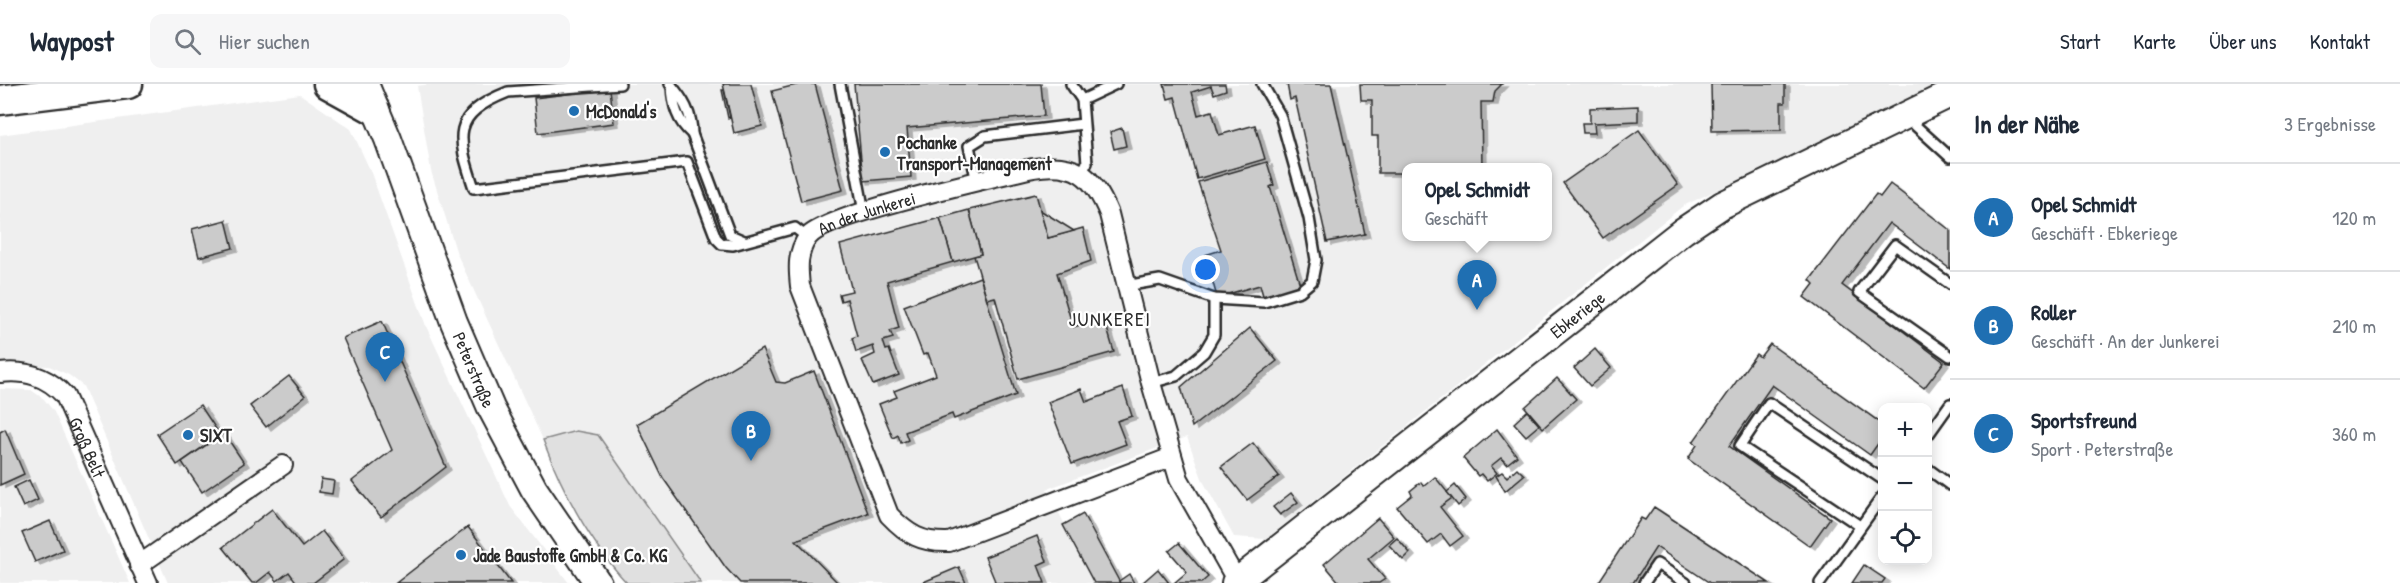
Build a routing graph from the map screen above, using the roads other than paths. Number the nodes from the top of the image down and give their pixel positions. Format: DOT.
graph roads {
  1 [pos="128,84"];
  2 [pos="328,84"];
  3 [pos="620,84"];
  4 [pos="840,84"];
  5 [pos="1071,84"];
  6 [pos="1116,84"];
  7 [pos="1262,84"];
  8 [pos="671,85"];
  9 [pos="374,92"];
  10 [pos="1950,94"];
  11 [pos="0,100"];
  12 [pos="1082,100"];
  13 [pos="1905,116"];
  14 [pos="1083,124"];
  15 [pos="1950,157"];
  16 [pos="1080,173"];
  17 [pos="977,182"];
  18 [pos="864,212"];
  19 [pos="808,238"];
  20 [pos="746,241"];
  21 [pos="1950,284"];
  22 [pos="1125,286"];
  23 [pos="1214,299"];
  24 [pos="1950,356"];
  25 [pos="0,373"];
  26 [pos="1151,383"];
  27 [pos="1950,404"];
  28 [pos="1932,429"];
  29 [pos="1172,458"];
  30 [pos="283,465"];
  31 [pos="1932,472"];
  32 [pos="1878,476"];
  33 [pos="1950,485"];
  34 [pos="1878,502"];
  35 [pos="1860,526"];
  36 [pos="139,565"];
  37 [pos="1237,582"];
  38 [pos="148,583"];
  39 [pos="598,583"];
  40 [pos="1644,583"];
  41 [pos="1686,583"];
  42 [pos="1820,583"];
  1 -- 11 [label="main road"];
  2 -- 9 [label="main road"];
  3 -- 20 [label="lane"];
  4 -- 18 [label="lane"];
  5 -- 12 [label="lane"];
  6 -- 12 [label="lane"];
  7 -- 23 [label="lane"];
  8 -- 20 [label="lane"];
  9 -- 39 [label="street, Peterstraße"];
  10 -- 13 [label="street, Ebkeriege"];
  12 -- 14 [label="lane"];
  13 -- 15 [label="lane"];
  13 -- 37 [label="street, Ebkeriege"];
  14 -- 16 [label="lane"];
  14 -- 17 [label="lane"];
  16 -- 17 [label="street, An der Junkerei"];
  16 -- 22 [label="street"];
  17 -- 18 [label="street, An der Junkerei"];
  18 -- 19 [label="street, An der Junkerei"];
  19 -- 20 [label="lane"];
  19 -- 29 [label="street, An der Junkerei"];
  21 -- 24 [label="lane"];
  22 -- 23 [label="lane"];
  22 -- 26 [label="street"];
  23 -- 26 [label="lane"];
  25 -- 36 [label="street, Groß Belt"];
  26 -- 29 [label="street"];
  27 -- 28 [label="lane"];
  29 -- 37 [label="street"];
  30 -- 36 [label="street"];
  31 -- 33 [label="lane"];
  32 -- 35 [label="lane"];
  34 -- 35 [label="lane"];
  35 -- 42 [label="lane"];
  36 -- 38 [label="street, Groß Belt"];
  40 -- 41 [label="lane"];
}
